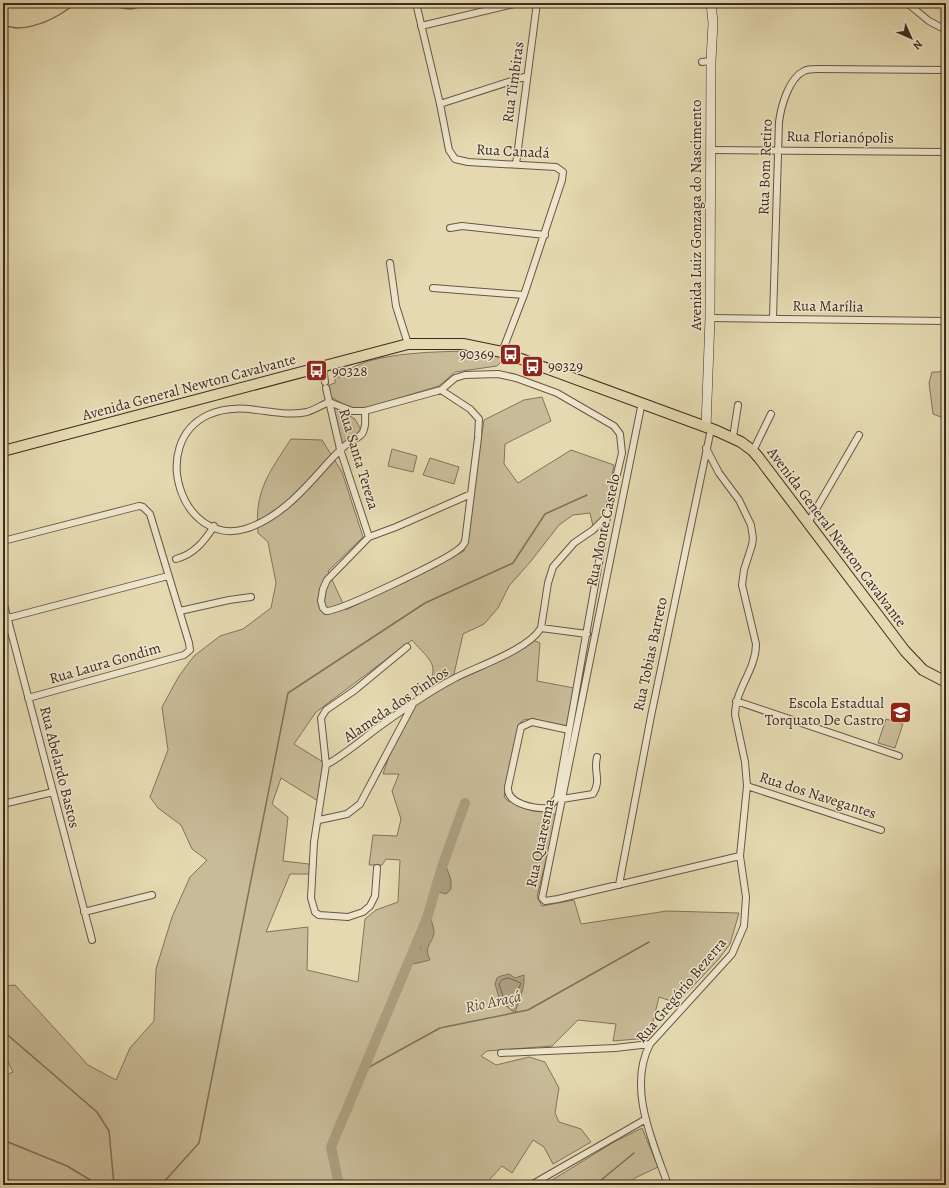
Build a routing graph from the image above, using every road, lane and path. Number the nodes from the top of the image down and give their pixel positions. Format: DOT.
graph roads {
  1 [pos="416,3"];
  2 [pos="518,3"];
  3 [pos="537,3"];
  4 [pos="712,3"];
  5 [pos="907,3"];
  6 [pos="421,26"];
  7 [pos="946,30"];
  8 [pos="946,70"];
  9 [pos="526,76"];
  10 [pos="440,104"];
  11 [pos="778,149"];
  12 [pos="710,150"];
  13 [pos="946,152"];
  14 [pos="516,164"];
  15 [pos="450,228"];
  16 [pos="545,236"];
  17 [pos="390,263"];
  18 [pos="432,288"];
  19 [pos="524,294"];
  20 [pos="710,318"];
  21 [pos="773,318"];
  22 [pos="946,321"];
  23 [pos="408,344"];
  24 [pos="502,352"];
  25 [pos="323,368"];
  26 [pos="441,390"];
  27 [pos="329,402"];
  28 [pos="642,402"];
  29 [pos="738,405"];
  30 [pos="364,411"];
  31 [pos="771,414"];
  32 [pos="709,428"];
  33 [pos="859,435"];
  34 [pos="733,437"];
  35 [pos="706,448"];
  36 [pos="340,449"];
  37 [pos="3,451"];
  38 [pos="753,451"];
  39 [pos="471,494"];
  40 [pos="607,516"];
  41 [pos="808,523"];
  42 [pos="214,526"];
  43 [pos="369,537"];
  44 [pos="3,541"];
  45 [pos="176,559"];
  46 [pos="168,576"];
  47 [pos="251,597"];
  48 [pos="3,601"];
  49 [pos="180,612"];
  50 [pos="8,618"];
  51 [pos="541,628"];
  52 [pos="586,634"];
  53 [pos="408,647"];
  54 [pos="589,663"];
  55 [pos="946,682"];
  56 [pos="28,698"];
  57 [pos="736,701"];
  58 [pos="413,704"];
  59 [pos="568,730"];
  60 [pos="899,756"];
  61 [pos="597,757"];
  62 [pos="326,765"];
  63 [pos="747,786"];
  64 [pos="53,792"];
  65 [pos="562,800"];
  66 [pos="3,804"];
  67 [pos="319,820"];
  68 [pos="881,830"];
  69 [pos="740,856"];
  70 [pos="377,868"];
  71 [pos="619,885"];
  72 [pos="152,895"];
  73 [pos="84,912"];
  74 [pos="92,940"];
  75 [pos="650,1044"];
  76 [pos="501,1053"];
  77 [pos="646,1119"];
  78 [pos="531,1185"];
  79 [pos="668,1185"];
  1 -- 6 [label="street, Rua Canadá"];
  2 -- 6 [label="street"];
  3 -- 9 [label="street, Rua Timbiras"];
  4 -- 12 [label="main road, Avenida Luiz Gonzaga do Nascimento"];
  5 -- 7 [label="street"];
  6 -- 10 [label="street, Rua Canadá"];
  8 -- 11 [label="street, Rua Bom Retiro"];
  9 -- 10 [label="street"];
  9 -- 14 [label="street, Rua Timbiras"];
  10 -- 14 [label="street, Rua Canadá"];
  11 -- 12 [label="street, Rua Florianópolis"];
  11 -- 13 [label="street, Rua Florianópolis"];
  11 -- 21 [label="street, Rua Bom Retiro"];
  12 -- 20 [label="main road, Avenida Luiz Gonzaga do Nascimento"];
  14 -- 16 [label="street, Rua Canadá"];
  15 -- 16 [label="street"];
  16 -- 19 [label="street, Rua Canadá"];
  17 -- 23 [label="street"];
  18 -- 19 [label="street"];
  19 -- 24 [label="street, Rua Canadá"];
  20 -- 21 [label="street, Rua Marília"];
  20 -- 32 [label="main road, Avenida Luiz Gonzaga do Nascimento"];
  21 -- 22 [label="street, Rua Marília"];
  23 -- 24 [label="main road, Avenida General Newton Cavalvante"];
  23 -- 25 [label="main road, Avenida General Newton Cavalvante"];
  24 -- 28 [label="main road, Avenida General Newton Cavalvante"];
  25 -- 27 [label="street, Rua Santa Tereza"];
  25 -- 37 [label="main road, Avenida General Newton Cavalvante"];
  26 -- 30 [label="street"];
  26 -- 39 [label="street"];
  26 -- 40 [label="street"];
  27 -- 30 [label="street"];
  27 -- 36 [label="street, Rua Santa Tereza"];
  27 -- 42 [label="street"];
  28 -- 32 [label="main road, Avenida General Newton Cavalvante"];
  28 -- 54 [label="street, Rua Monte Castelo"];
  29 -- 34 [label="street"];
  30 -- 36 [label="street"];
  31 -- 38 [label="street"];
  32 -- 34 [label="main road, Avenida General Newton Cavalvante"];
  32 -- 35 [label="street, Rua Tobias Barreto"];
  33 -- 41 [label="street"];
  34 -- 38 [label="main road, Avenida General Newton Cavalvante"];
  35 -- 57 [label="street, Rua Gregório Bezerra"];
  35 -- 71 [label="street, Rua Tobias Barreto"];
  36 -- 42 [label="street"];
  36 -- 43 [label="street, Rua Santa Tereza"];
  38 -- 41 [label="main road, Avenida General Newton Cavalvante"];
  39 -- 43 [label="street"];
  39 -- 43 [label="street"];
  40 -- 51 [label="street"];
  40 -- 52 [label="street"];
  41 -- 55 [label="main road, Avenida General Newton Cavalvante"];
  42 -- 45 [label="street"];
  44 -- 46 [label="street"];
  46 -- 49 [label="street"];
  46 -- 50 [label="street"];
  47 -- 49 [label="street"];
  48 -- 50 [label="street, Rua Abelardo Bastos"];
  49 -- 56 [label="street, Rua Laura Gondim"];
  50 -- 56 [label="street, Rua Abelardo Bastos"];
  51 -- 52 [label="street"];
  51 -- 58 [label="street, Alameda dos Pinhos"];
  52 -- 59 [label="street"];
  53 -- 62 [label="street"];
  54 -- 65 [label="street, Rua Quaresma"];
  56 -- 64 [label="street, Rua Abelardo Bastos"];
  57 -- 60 [label="street"];
  57 -- 63 [label="street, Rua Gregório Bezerra"];
  58 -- 62 [label="street, Alameda dos Pinhos"];
  58 -- 67 [label="street"];
  59 -- 59 [label="street"];
  61 -- 65 [label="street"];
  62 -- 67 [label="street"];
  63 -- 68 [label="street, Rua dos Navegantes"];
  63 -- 69 [label="street, Rua Gregório Bezerra"];
  64 -- 66 [label="street"];
  64 -- 73 [label="street, Rua Abelardo Bastos"];
  65 -- 71 [label="street, Rua Quaresma"];
  67 -- 70 [label="street"];
  69 -- 71 [label="street, Rua Quaresma"];
  69 -- 75 [label="street, Rua Gregório Bezerra"];
  72 -- 73 [label="street"];
  73 -- 74 [label="street, Rua Abelardo Bastos"];
  75 -- 76 [label="street"];
  75 -- 77 [label="street, Rua Gregório Bezerra"];
  77 -- 78 [label="street"];
  77 -- 79 [label="street, Rua Gregório Bezerra"];
}
